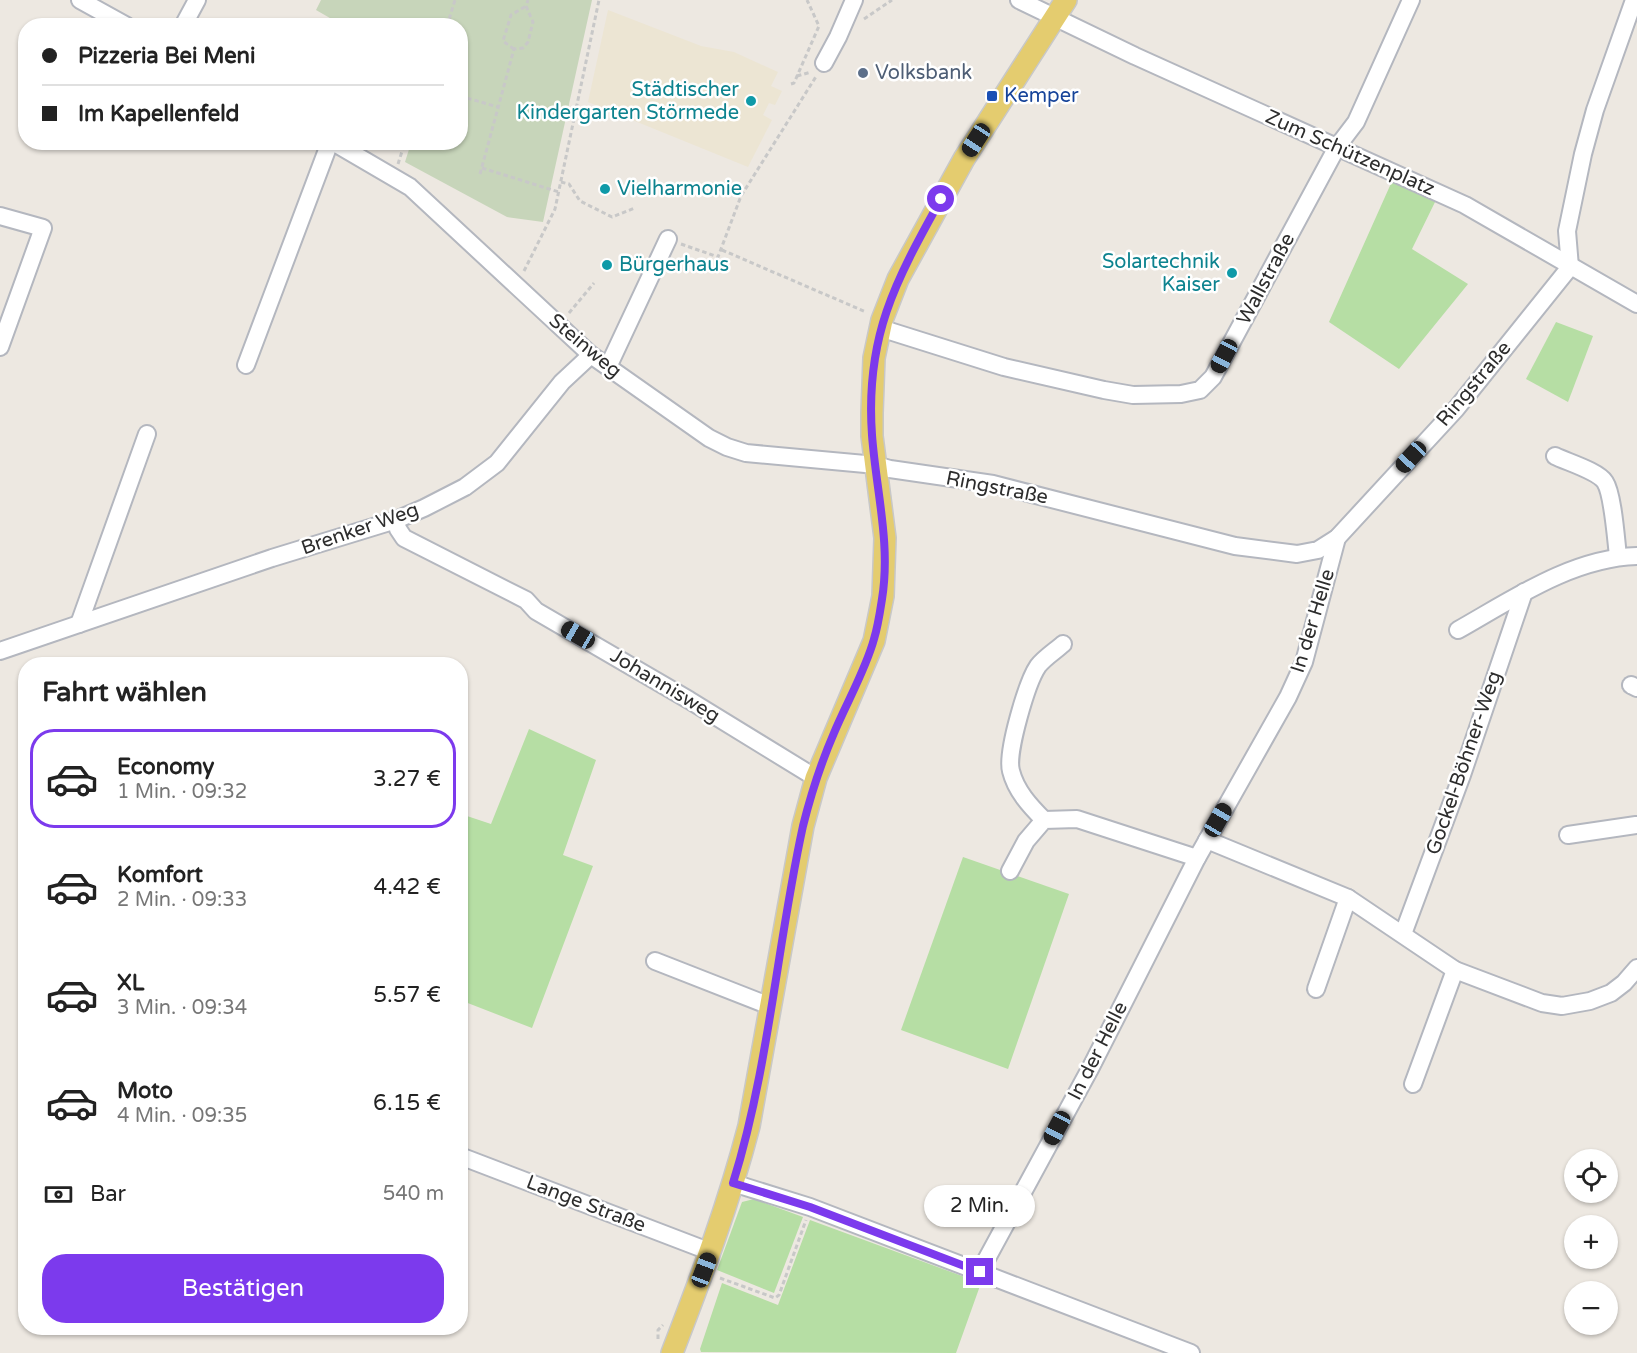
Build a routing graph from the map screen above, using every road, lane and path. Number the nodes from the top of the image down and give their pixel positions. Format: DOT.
graph roads {
  1 [pos="80,0"];
  2 [pos="197,0"];
  3 [pos="455,0"];
  4 [pos="528,0"];
  5 [pos="598,0"];
  6 [pos="807,0"];
  7 [pos="854,0"];
  8 [pos="1019,0"];
  9 [pos="1411,0"];
  10 [pos="1634,0"];
  11 [pos="526,6"];
  12 [pos="1060,8"];
  13 [pos="113,18"];
  14 [pos="187,18"];
  15 [pos="449,18"];
  16 [pos="514,50"];
  17 [pos="821,69"];
  18 [pos="797,76"];
  19 [pos="791,84"];
  20 [pos="468,98"];
  21 [pos="498,107"];
  22 [pos="1336,147"];
  23 [pos="329,150"];
  24 [pos="346,150"];
  25 [pos="402,150"];
  26 [pos="482,168"];
  27 [pos="480,174"];
  28 [pos="391,176"];
  29 [pos="561,182"];
  30 [pos="559,192"];
  31 [pos="635,208"];
  32 [pos="0,216"];
  33 [pos="668,239"];
  34 [pos="722,249"];
  35 [pos="1570,267"];
  36 [pos="594,283"];
  37 [pos="515,284"];
  38 [pos="1637,304"];
  39 [pos="881,324"];
  40 [pos="559,325"];
  41 [pos="0,347"];
  42 [pos="591,355"];
  43 [pos="246,366"];
  44 [pos="608,367"];
  45 [pos="147,434"];
  46 [pos="1555,456"];
  47 [pos="876,465"];
  48 [pos="396,520"];
  49 [pos="1337,538"];
  50 [pos="1618,556"];
  51 [pos="1637,556"];
  52 [pos="1524,592"];
  53 [pos="79,624"];
  54 [pos="1458,630"];
  55 [pos="1062,644"];
  56 [pos="0,651"];
  57 [pos="816,778"];
  58 [pos="1044,820"];
  59 [pos="1636,823"];
  60 [pos="1568,835"];
  61 [pos="1207,840"];
  62 [pos="1197,858"];
  63 [pos="1010,871"];
  64 [pos="1348,898"];
  65 [pos="1403,934"];
  66 [pos="655,961"];
  67 [pos="1637,968"];
  68 [pos="1455,970"];
  69 [pos="1316,988"];
  70 [pos="770,1006"];
  71 [pos="1413,1084"];
  72 [pos="468,1159"];
  73 [pos="733,1183"];
  74 [pos="810,1207"];
  75 [pos="711,1252"];
  76 [pos="980,1272"];
  77 [pos="713,1275"];
  78 [pos="672,1353"];
  79 [pos="1191,1353"];
  1 -- 13 [label="street"];
  2 -- 14 [label="street"];
  3 -- 15 [label="path"];
  4 -- 11 [label="path"];
  5 -- 29 [label="path"];
  6 -- 18 [label="path"];
  7 -- 17 [label="street"];
  8 -- 12 [label="street, Zum Schützenplatz"];
  9 -- 22 [label="street, Wallstraße"];
  10 -- 35 [label="street"];
  11 -- 16 [label="path"];
  11 -- 16 [label="path"];
  12 -- 22 [label="street, Zum Schützenplatz"];
  12 -- 39 [label="main road"];
  16 -- 21 [label="path"];
  17 -- 18 [label="path"];
  17 -- 34 [label="path"];
  18 -- 19 [label="path"];
  20 -- 21 [label="path"];
  21 -- 26 [label="path"];
  22 -- 35 [label="street, Zum Schützenplatz"];
  22 -- 39 [label="street, Wallstraße"];
  23 -- 43 [label="street, Steinweg"];
  24 -- 28 [label="street, Steinweg"];
  25 -- 28 [label="path"];
  26 -- 27 [label="path"];
  26 -- 30 [label="path"];
  28 -- 37 [label="street, Steinweg"];
  29 -- 30 [label="path"];
  29 -- 31 [label="path"];
  30 -- 37 [label="path"];
  32 -- 41 [label="street"];
  33 -- 34 [label="path"];
  33 -- 44 [label="street"];
  34 -- 39 [label="path"];
  35 -- 38 [label="street, Zum Schützenplatz"];
  35 -- 49 [label="street, Ringstraße"];
  36 -- 40 [label="path"];
  37 -- 40 [label="street, Steinweg"];
  39 -- 47 [label="main road"];
  40 -- 42 [label="street, Steinweg"];
  42 -- 44 [label="street, Steinweg"];
  42 -- 48 [label="street, Brenker Weg"];
  44 -- 47 [label="street, Steinweg"];
  45 -- 53 [label="street"];
  46 -- 50 [label="street"];
  47 -- 49 [label="street, Ringstraße"];
  47 -- 57 [label="main road"];
  48 -- 53 [label="street, Brenker Weg"];
  48 -- 57 [label="street, Johannisweg"];
  49 -- 61 [label="street, In der Helle"];
  50 -- 51 [label="street"];
  50 -- 52 [label="street"];
  52 -- 54 [label="street"];
  52 -- 65 [label="street, Gockel-Böhner-Weg"];
  53 -- 56 [label="street, Brenker Weg"];
  55 -- 58 [label="street"];
  57 -- 70 [label="main road"];
  58 -- 62 [label="street"];
  58 -- 63 [label="street"];
  59 -- 60 [label="street"];
  61 -- 62 [label="street, In der Helle"];
  61 -- 64 [label="street"];
  62 -- 76 [label="street, In der Helle"];
  64 -- 65 [label="street"];
  64 -- 69 [label="street"];
  65 -- 68 [label="street"];
  66 -- 70 [label="street"];
  67 -- 68 [label="street"];
  68 -- 71 [label="street"];
  70 -- 73 [label="main road"];
  72 -- 75 [label="street, Lange Straße"];
  73 -- 74 [label="street"];
  73 -- 75 [label="main road"];
  74 -- 76 [label="street"];
  74 -- 77 [label="path"];
  75 -- 78 [label="main road"];
  76 -- 79 [label="street"];
}
